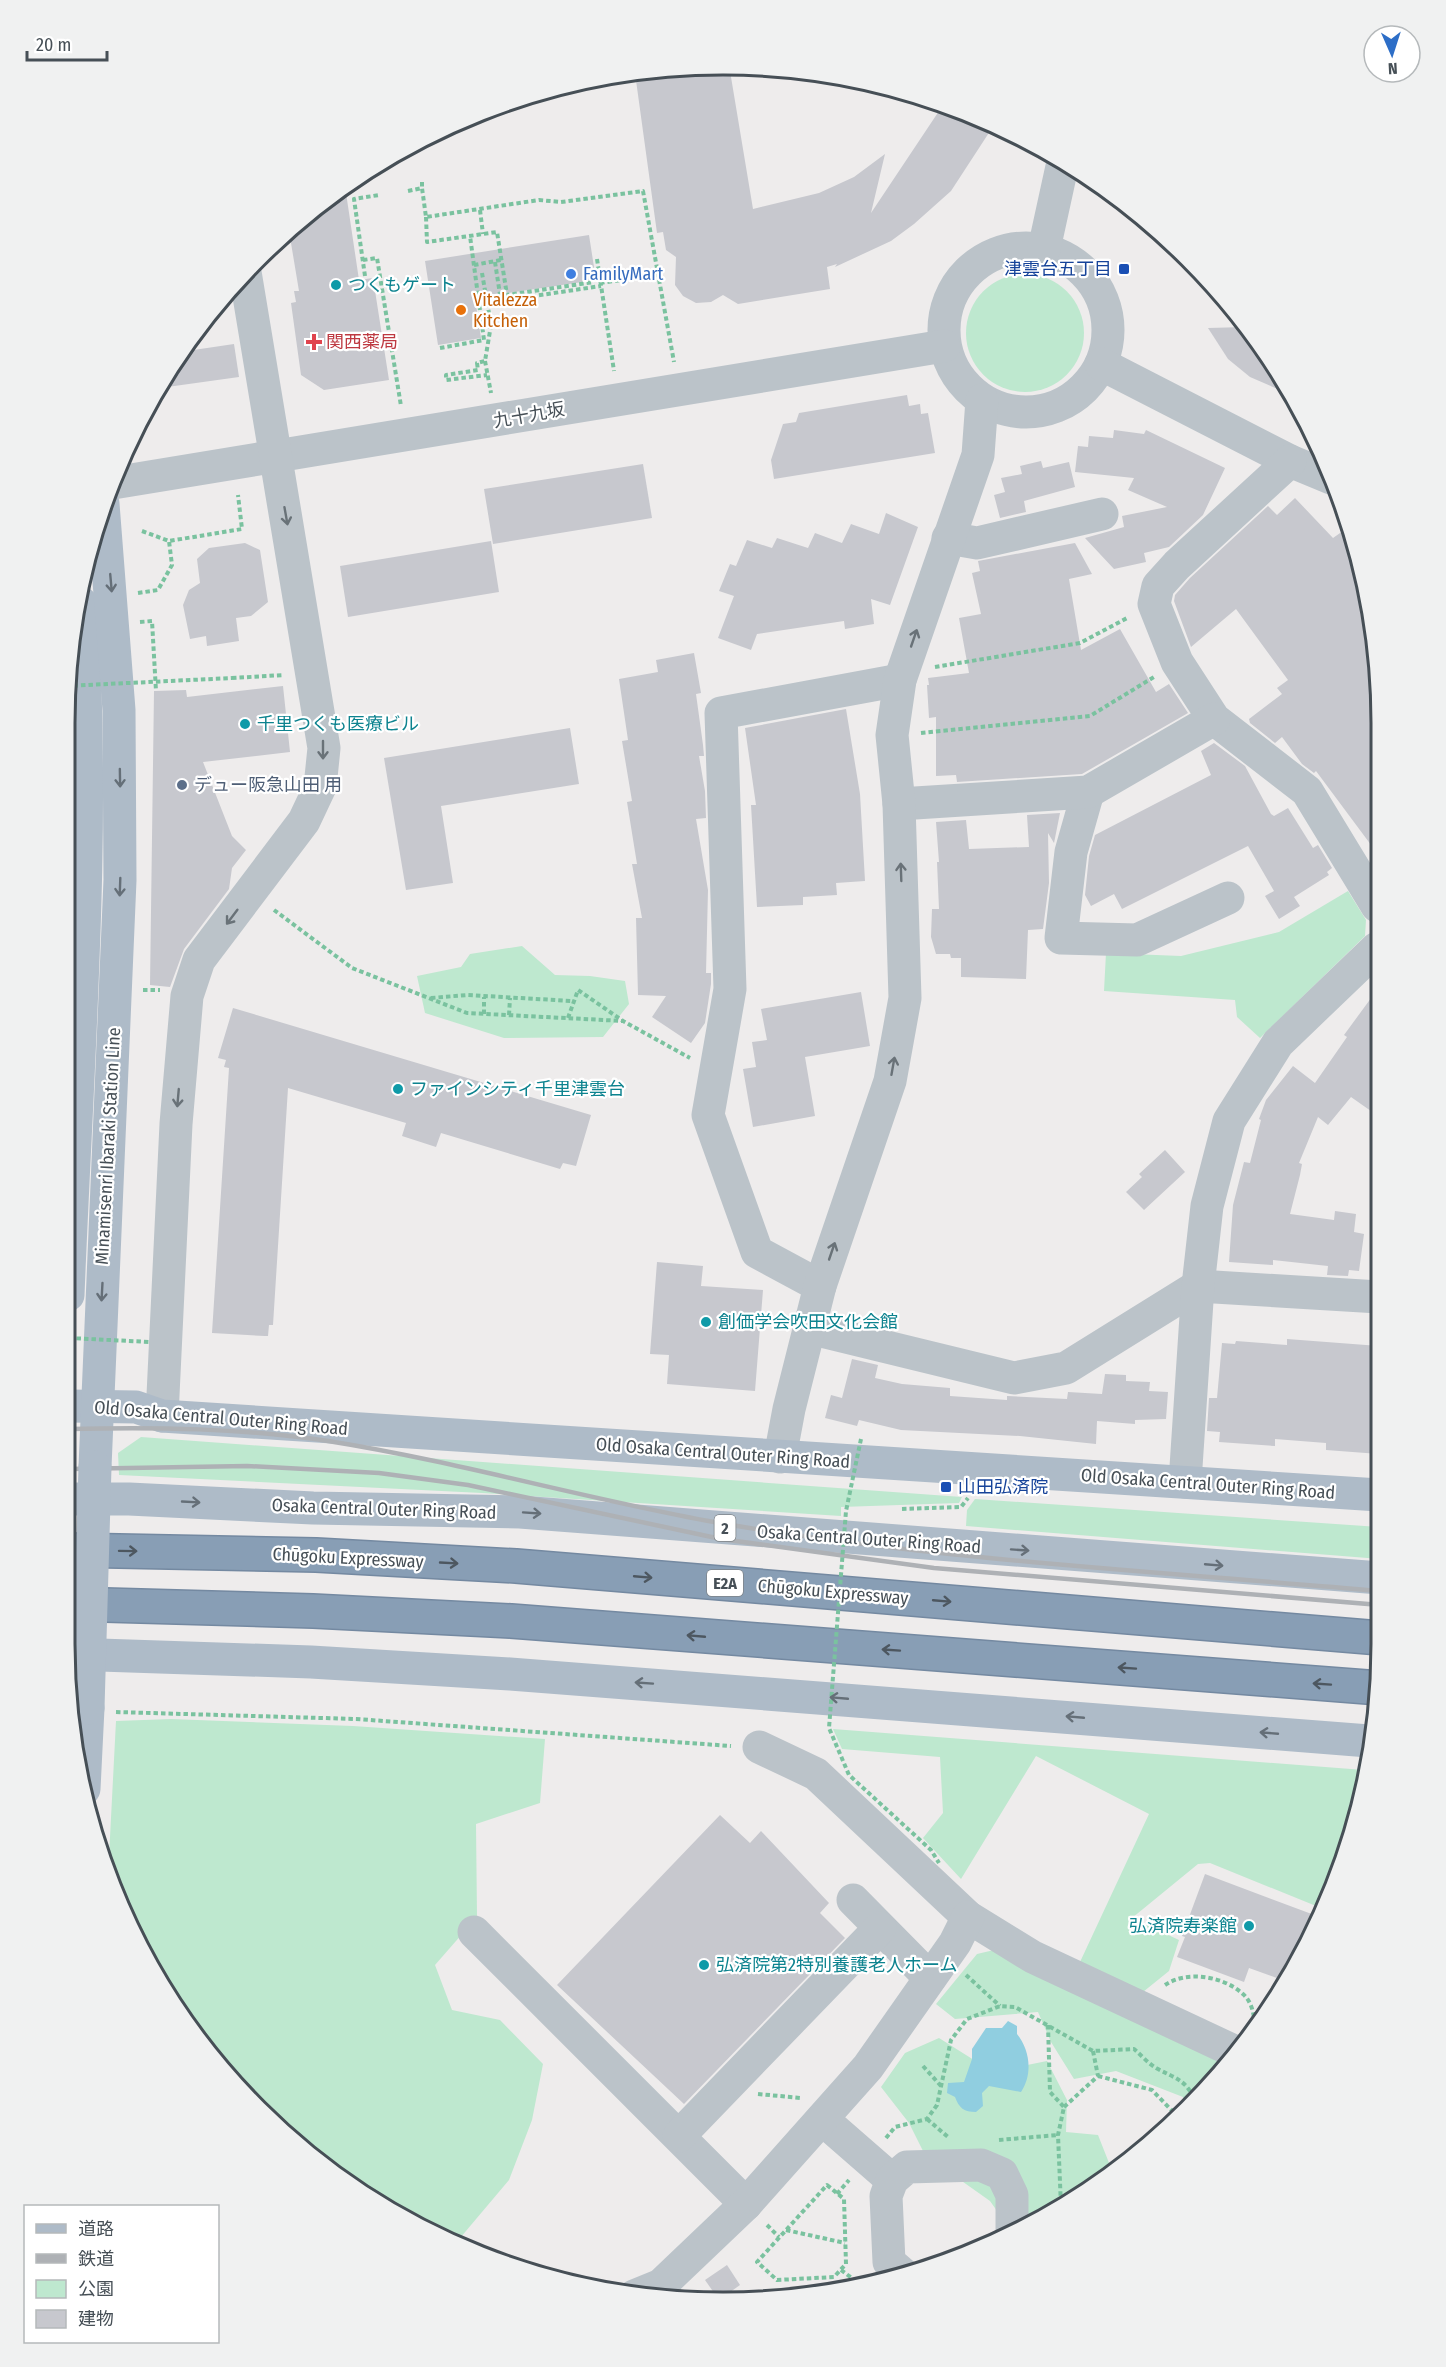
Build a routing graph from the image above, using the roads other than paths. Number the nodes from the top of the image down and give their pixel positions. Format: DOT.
graph roads {
  1 [pos="1061,171"];
  2 [pos="1044,249"];
  3 [pos="247,284"];
  4 [pos="944,346"];
  5 [pos="1101,364"];
  6 [pos="982,400"];
  7 [pos="277,458"];
  8 [pos="1290,461"];
  9 [pos="1322,474"];
  10 [pos="121,482"];
  11 [pos="1102,514"];
  12 [pos="105,528"];
  13 [pos="948,538"];
  14 [pos="83,627"];
  15 [pos="913,674"];
  16 [pos="1214,719"];
  17 [pos="1088,792"];
  18 [pos="899,804"];
  19 [pos="92,829"];
  20 [pos="1371,896"];
  21 [pos="1228,898"];
  22 [pos="1371,954"];
  23 [pos="75,1034"];
  24 [pos="820,1286"];
  25 [pos="1198,1286"];
  26 [pos="1371,1297"];
  27 [pos="809,1328"];
  28 [pos="83,1407"];
  29 [pos="162,1416"];
  30 [pos="780,1457"];
  31 [pos="1185,1482"];
  32 [pos="1371,1494"];
  33 [pos="75,1499"];
  34 [pos="75,1550"];
  35 [pos="1371,1577"];
  36 [pos="75,1604"];
  37 [pos="1371,1637"];
  38 [pos="75,1654"];
  39 [pos="1370,1687"];
  40 [pos="1363,1740"];
  41 [pos="759,1748"];
  42 [pos="87,1771"];
  43 [pos="853,1900"];
  44 [pos="968,1917"];
  45 [pos="880,1928"];
  46 [pos="474,1932"];
  47 [pos="938,1967"];
  48 [pos="1228,2048"];
  49 [pos="825,2115"];
  50 [pos="679,2136"];
  51 [pos="892,2180"];
  52 [pos="746,2204"];
  53 [pos="1012,2224"];
  54 [pos="897,2268"];
  55 [pos="654,2288"];
  1 -- 2 [label="street"];
  2 -- 4 [label="street"];
  2 -- 5 [label="street"];
  3 -- 7 [label="street"];
  4 -- 6 [label="street"];
  4 -- 7 [label="street, 九十九坂"];
  5 -- 6 [label="street"];
  5 -- 8 [label="street"];
  6 -- 13 [label="street"];
  7 -- 10 [label="street, 九十九坂"];
  7 -- 29 [label="street, one-way"];
  8 -- 9 [label="street"];
  8 -- 16 [label="street"];
  11 -- 13 [label="street"];
  12 -- 19 [label="main road, Minamisenri Ibaraki Station Line, one-way"];
  15 -- 13 [label="street, one-way"];
  14 -- 19 [label="main road, Minamisenri Ibaraki Station Line"];
  15 -- 18 [label="street"];
  15 -- 24 [label="street"];
  16 -- 17 [label="street"];
  16 -- 20 [label="street"];
  17 -- 18 [label="street"];
  17 -- 21 [label="street"];
  24 -- 18 [label="street, one-way"];
  19 -- 23 [label="main road, Minamisenri Ibaraki Station Line"];
  19 -- 28 [label="main road, Minamisenri Ibaraki Station Line, one-way"];
  22 -- 25 [label="street"];
  24 -- 27 [label="street"];
  25 -- 26 [label="street"];
  25 -- 27 [label="street"];
  25 -- 31 [label="street"];
  27 -- 30 [label="street"];
  28 -- 29 [label="main road, Old Osaka Central Outer Ring Road"];
  28 -- 42 [label="main road, Minamisenri Ibaraki Station Line, bridge"];
  29 -- 30 [label="main road, Old Osaka Central Outer Ring Road"];
  30 -- 31 [label="main road, Old Osaka Central Outer Ring Road"];
  31 -- 32 [label="main road, Old Osaka Central Outer Ring Road"];
  33 -- 35 [label="main road, Osaka Central Outer Ring Road / 2, one-way"];
  34 -- 37 [label="highway, Chūgoku Expressway / E2A, one-way"];
  39 -- 36 [label="highway, one-way"];
  40 -- 38 [label="main road, one-way"];
  41 -- 44 [label="street"];
  43 -- 45 [label="street"];
  44 -- 47 [label="street"];
  44 -- 48 [label="street"];
  45 -- 47 [label="street"];
  45 -- 50 [label="street"];
  46 -- 50 [label="street"];
  47 -- 49 [label="street"];
  49 -- 51 [label="street"];
  49 -- 52 [label="street"];
  50 -- 52 [label="street"];
  51 -- 53 [label="street"];
  51 -- 54 [label="street"];
  52 -- 55 [label="street"];
}
